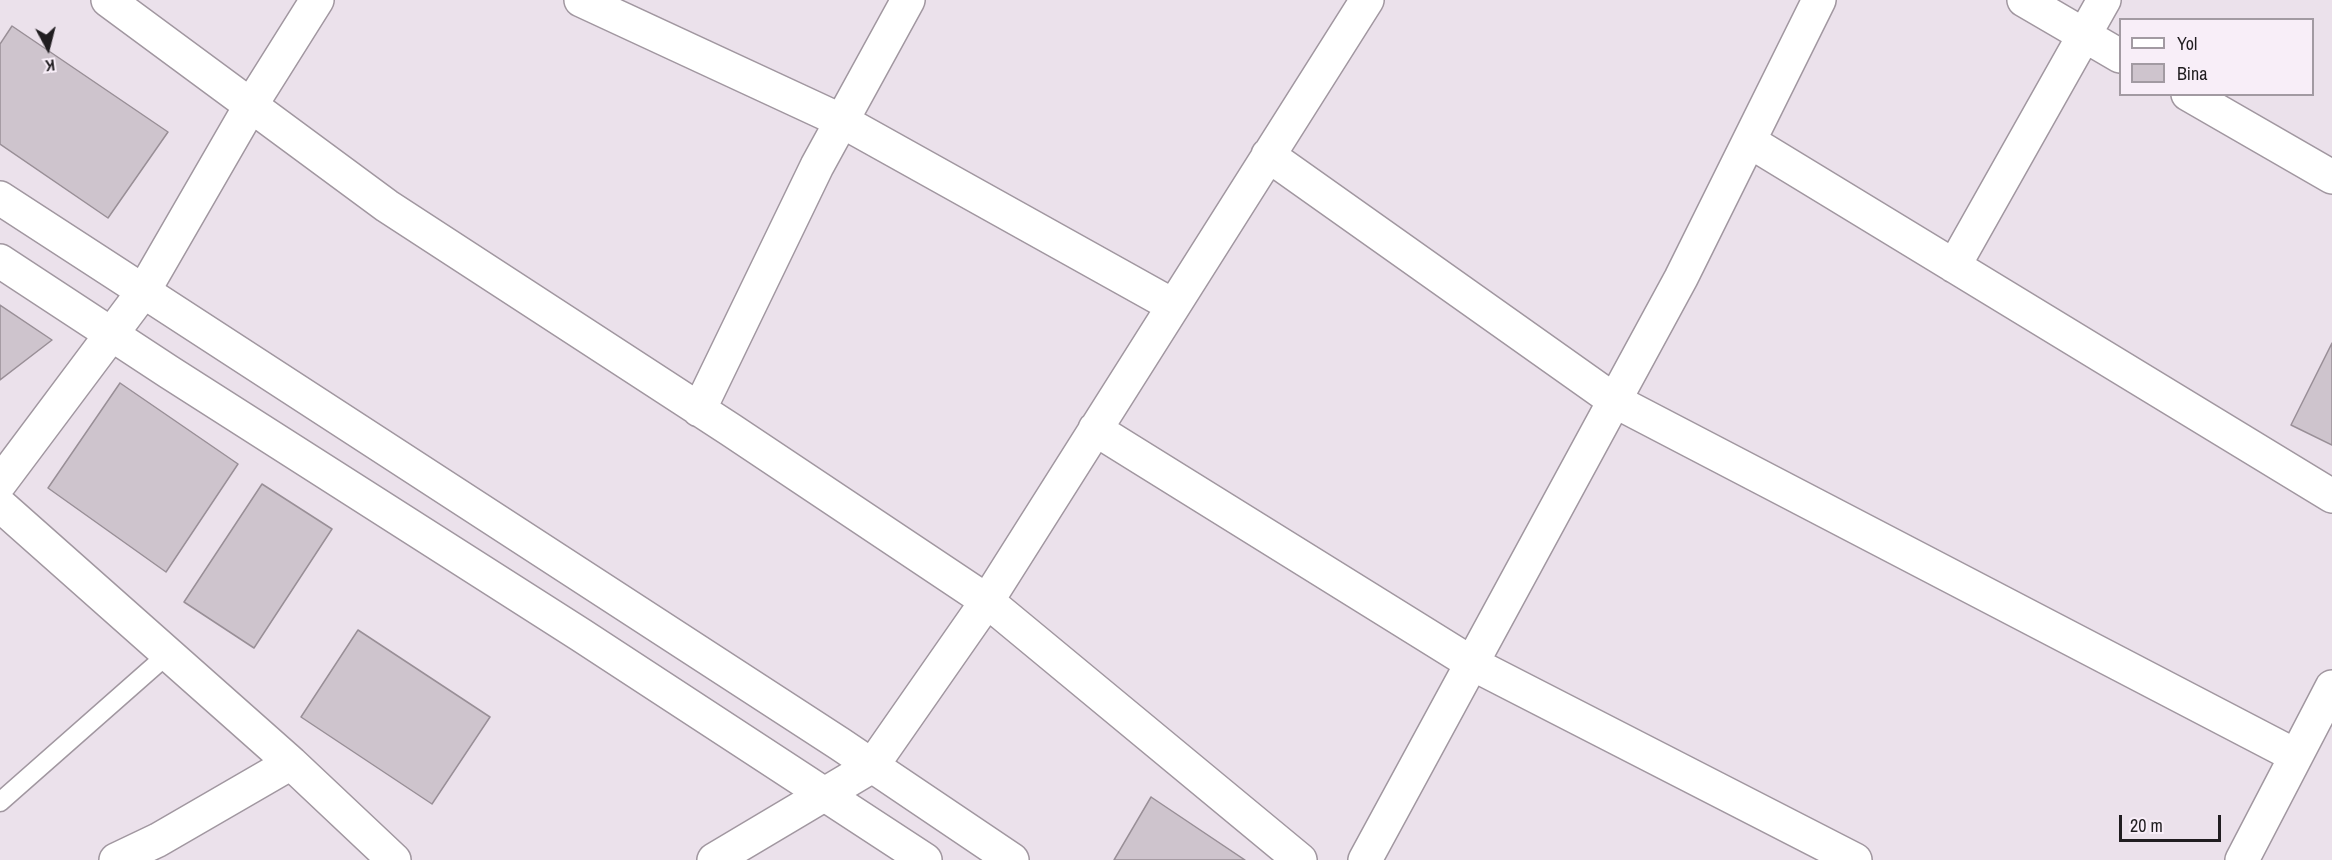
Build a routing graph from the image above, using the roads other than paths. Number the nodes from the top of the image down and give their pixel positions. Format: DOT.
graph roads {
  1 [pos="108,0"];
  2 [pos="317,0"];
  3 [pos="581,0"];
  4 [pos="908,0"];
  5 [pos="1367,0"];
  6 [pos="1819,0"];
  7 [pos="2024,0"];
  8 [pos="2104,0"];
  9 [pos="2083,34"];
  10 [pos="2119,55"];
  11 [pos="2191,96"];
  12 [pos="251,105"];
  13 [pos="842,121"];
  14 [pos="1749,141"];
  15 [pos="1268,155"];
  16 [pos="2332,177"];
  17 [pos="0,198"];
  18 [pos="0,261"];
  19 [pos="1954,266"];
  20 [pos="143,292"];
  21 [pos="1172,305"];
  22 [pos="111,334"];
  23 [pos="1615,401"];
  24 [pos="699,410"];
  25 [pos="1095,429"];
  26 [pos="0,483"];
  27 [pos="2332,496"];
  28 [pos="0,505"];
  29 [pos="987,601"];
  30 [pos="168,654"];
  31 [pos="1473,664"];
  32 [pos="2328,706"];
  33 [pos="2296,756"];
  34 [pos="291,763"];
  35 [pos="872,766"];
  36 [pos="827,795"];
  37 [pos="0,802"];
  38 [pos="116,860"];
  39 [pos="394,860"];
  40 [pos="714,860"];
  41 [pos="925,860"];
  42 [pos="1012,860"];
  43 [pos="1300,860"];
  44 [pos="1365,860"];
  45 [pos="1855,860"];
  46 [pos="2242,860"];
  1 -- 12 [label="street"];
  2 -- 12 [label="street"];
  3 -- 13 [label="street"];
  4 -- 13 [label="street"];
  5 -- 15 [label="street"];
  6 -- 14 [label="street"];
  7 -- 9 [label="street"];
  8 -- 9 [label="street"];
  9 -- 10 [label="street"];
  9 -- 19 [label="street"];
  11 -- 16 [label="street"];
  12 -- 20 [label="street"];
  12 -- 24 [label="street"];
  13 -- 21 [label="street"];
  13 -- 24 [label="street"];
  14 -- 19 [label="street"];
  14 -- 23 [label="street"];
  15 -- 21 [label="street"];
  15 -- 23 [label="street"];
  17 -- 20 [label="street"];
  18 -- 22 [label="street"];
  19 -- 27 [label="street"];
  20 -- 22 [label="street"];
  20 -- 35 [label="street"];
  21 -- 25 [label="street"];
  22 -- 26 [label="street"];
  22 -- 36 [label="street"];
  23 -- 31 [label="street"];
  23 -- 33 [label="street"];
  24 -- 29 [label="street"];
  25 -- 29 [label="street"];
  25 -- 31 [label="street"];
  28 -- 30 [label="street"];
  29 -- 35 [label="street"];
  29 -- 43 [label="street"];
  30 -- 34 [label="street"];
  30 -- 37 [label="lane"];
  31 -- 44 [label="street"];
  31 -- 45 [label="street"];
  32 -- 33 [label="street"];
  33 -- 46 [label="street"];
  34 -- 38 [label="street"];
  34 -- 39 [label="street"];
  35 -- 36 [label="street"];
  35 -- 42 [label="street"];
  36 -- 40 [label="street"];
  36 -- 41 [label="street"];
}
